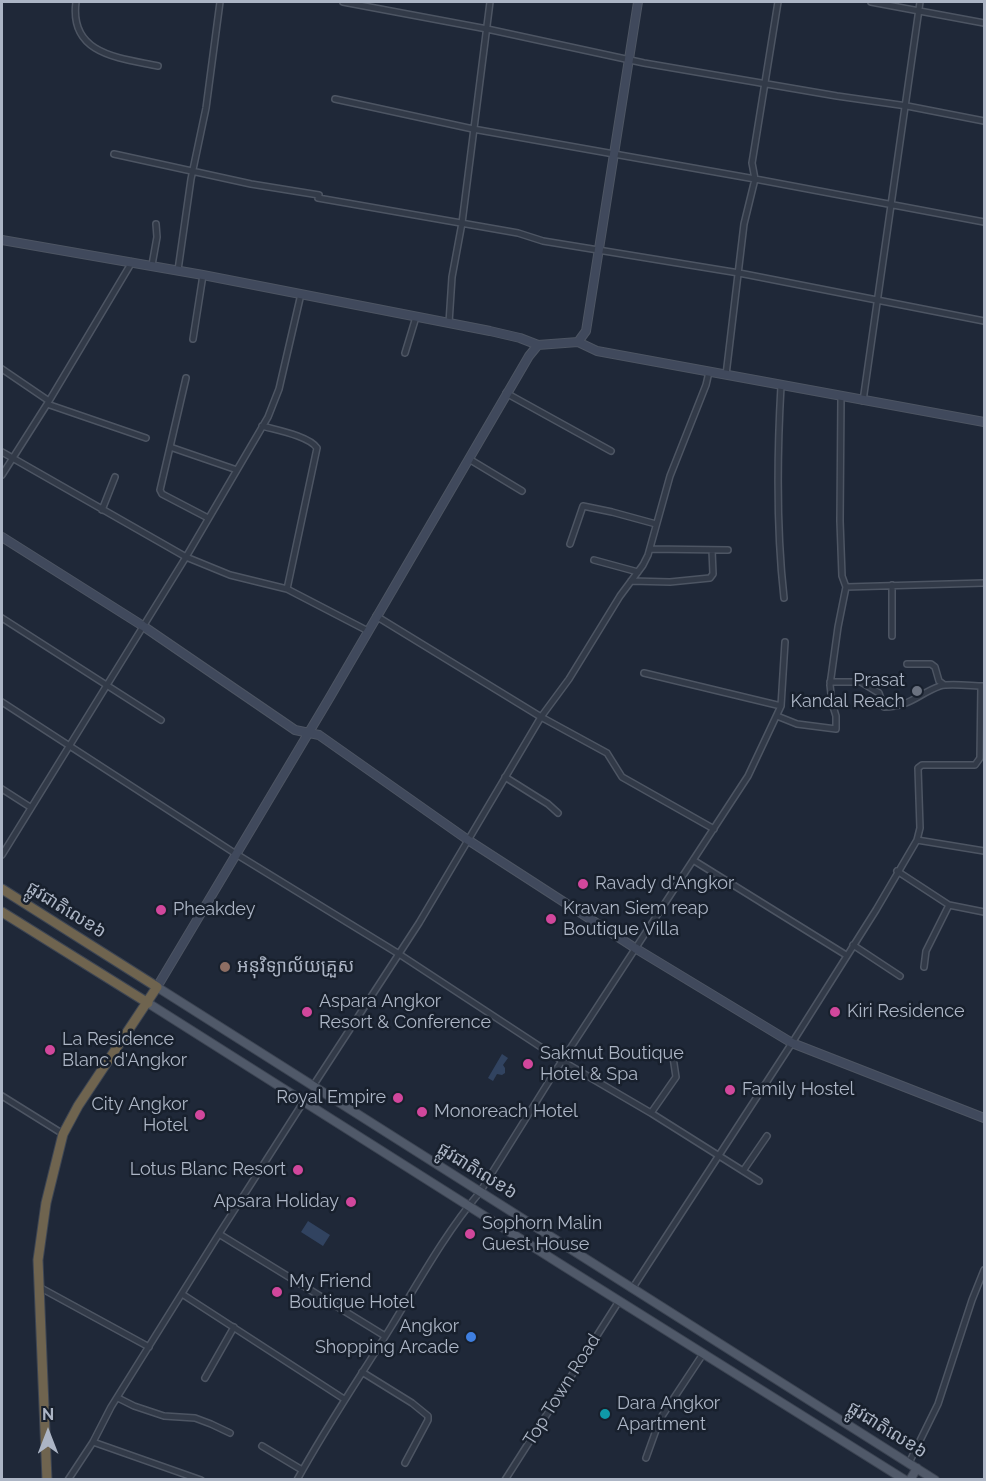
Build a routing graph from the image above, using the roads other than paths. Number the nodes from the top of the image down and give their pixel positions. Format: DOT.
graph roads {
  1 [pos="76,2"];
  2 [pos="220,2"];
  3 [pos="343,2"];
  4 [pos="353,2"];
  5 [pos="490,2"];
  6 [pos="638,2"];
  7 [pos="778,2"];
  8 [pos="871,2"];
  9 [pos="921,2"];
  10 [pos="920,11"];
  11 [pos="984,23"];
  12 [pos="487,29"];
  13 [pos="628,58"];
  14 [pos="158,66"];
  15 [pos="766,83"];
  16 [pos="335,99"];
  17 [pos="907,106"];
  18 [pos="984,121"];
  19 [pos="473,129"];
  20 [pos="613,153"];
  21 [pos="114,154"];
  22 [pos="194,170"];
  23 [pos="755,179"];
  24 [pos="891,206"];
  25 [pos="984,222"];
  26 [pos="462,223"];
  27 [pos="156,224"];
  28 [pos="2,240"];
  29 [pos="600,250"];
  30 [pos="132,262"];
  31 [pos="152,266"];
  32 [pos="178,270"];
  33 [pos="739,273"];
  34 [pos="203,275"];
  35 [pos="301,294"];
  36 [pos="876,300"];
  37 [pos="416,317"];
  38 [pos="984,321"];
  39 [pos="449,323"];
  40 [pos="193,339"];
  41 [pos="578,342"];
  42 [pos="538,345"];
  43 [pos="405,353"];
  44 [pos="2,369"];
  45 [pos="709,372"];
  46 [pos="726,375"];
  47 [pos="186,378"];
  48 [pos="781,386"];
  49 [pos="506,393"];
  50 [pos="841,397"];
  51 [pos="863,400"];
  52 [pos="48,403"];
  53 [pos="984,422"];
  54 [pos="262,426"];
  55 [pos="146,438"];
  56 [pos="170,447"];
  57 [pos="610,451"];
  58 [pos="2,452"];
  59 [pos="12,458"];
  60 [pos="469,459"];
  61 [pos="237,470"];
  62 [pos="2,476"];
  63 [pos="114,477"];
  64 [pos="522,491"];
  65 [pos="102,510"];
  66 [pos="208,518"];
  67 [pos="656,524"];
  68 [pos="2,537"];
  69 [pos="570,544"];
  70 [pos="650,549"];
  71 [pos="712,550"];
  72 [pos="728,550"];
  73 [pos="186,557"];
  74 [pos="594,560"];
  75 [pos="638,572"];
  76 [pos="631,581"];
  77 [pos="984,583"];
  78 [pos="892,585"];
  79 [pos="846,587"];
  80 [pos="287,589"];
  81 [pos="784,598"];
  82 [pos="376,616"];
  83 [pos="2,618"];
  84 [pos="143,626"];
  85 [pos="368,631"];
  86 [pos="892,636"];
  87 [pos="785,642"];
  88 [pos="907,664"];
  89 [pos="644,673"];
  90 [pos="831,682"];
  91 [pos="106,684"];
  92 [pos="943,684"];
  93 [pos="983,686"];
  94 [pos="2,702"];
  95 [pos="781,706"];
  96 [pos="777,716"];
  97 [pos="541,717"];
  98 [pos="161,720"];
  99 [pos="308,734"];
  100 [pos="982,736"];
  101 [pos="68,745"];
  102 [pos="506,777"];
  103 [pos="2,789"];
  104 [pos="30,807"];
  105 [pos="558,813"];
  106 [pos="714,829"];
  107 [pos="468,840"];
  108 [pos="917,840"];
  109 [pos="984,851"];
  110 [pos="236,854"];
  111 [pos="2,855"];
  112 [pos="693,860"];
  113 [pos="897,871"];
  114 [pos="2,889"];
  115 [pos="950,905"];
  116 [pos="2,912"];
  117 [pos="984,912"];
  118 [pos="853,945"];
  119 [pos="635,948"];
  120 [pos="399,954"];
  121 [pos="846,956"];
  122 [pos="924,967"];
  123 [pos="900,976"];
  124 [pos="157,987"];
  125 [pos="148,1003"];
  126 [pos="792,1043"];
  127 [pos="673,1057"];
  128 [pos="562,1061"];
  129 [pos="313,1086"];
  130 [pos="2,1096"];
  131 [pos="304,1101"];
  132 [pos="651,1113"];
  133 [pos="984,1118"];
  134 [pos="63,1134"];
  135 [pos="767,1136"];
  136 [pos="719,1156"];
  137 [pos="743,1172"];
  138 [pos="759,1181"];
  139 [pos="480,1192"];
  140 [pos="468,1206"];
  141 [pos="219,1234"];
  142 [pos="984,1270"];
  143 [pos="38,1287"];
  144 [pos="632,1289"];
  145 [pos="183,1294"];
  146 [pos="619,1301"];
  147 [pos="234,1327"];
  148 [pos="386,1336"];
  149 [pos="149,1347"];
  150 [pos="703,1354"];
  151 [pos="362,1372"];
  152 [pos="205,1378"];
  153 [pos="118,1398"];
  154 [pos="344,1399"];
  155 [pos="230,1433"];
  156 [pos="93,1442"];
  157 [pos="262,1446"];
  158 [pos="646,1458"];
  159 [pos="405,1463"];
  160 [pos="909,1463"];
  161 [pos="917,1468"];
  162 [pos="303,1470"];
  163 [pos="184,1477"];
  164 [pos="902,1478"];
  165 [pos="47,1479"];
  166 [pos="68,1479"];
  167 [pos="201,1479"];
  168 [pos="297,1479"];
  169 [pos="505,1479"];
  170 [pos="910,1479"];
  171 [pos="935,1479"];
  1 -- 14 [label="street"];
  2 -- 22 [label="street"];
  3 -- 4 [label="street"];
  4 -- 12 [label="street"];
  5 -- 12 [label="street"];
  6 -- 13 [label="street"];
  7 -- 15 [label="street"];
  8 -- 10 [label="street"];
  9 -- 10 [label="street"];
  10 -- 11 [label="street"];
  10 -- 17 [label="street"];
  12 -- 13 [label="street"];
  12 -- 19 [label="street"];
  13 -- 15 [label="street"];
  13 -- 20 [label="street"];
  15 -- 17 [label="street"];
  15 -- 23 [label="street"];
  16 -- 19 [label="street"];
  17 -- 18 [label="street"];
  17 -- 24 [label="street"];
  19 -- 20 [label="street"];
  19 -- 26 [label="street"];
  20 -- 23 [label="street"];
  20 -- 29 [label="street"];
  21 -- 22 [label="street"];
  22 -- 26 [label="street"];
  22 -- 32 [label="street"];
  23 -- 24 [label="street"];
  23 -- 33 [label="street"];
  24 -- 25 [label="street"];
  24 -- 36 [label="street"];
  26 -- 29 [label="street"];
  26 -- 39 [label="street"];
  27 -- 31 [label="street"];
  28 -- 30 [label="street"];
  29 -- 33 [label="street"];
  29 -- 41 [label="street"];
  30 -- 31 [label="street"];
  30 -- 52 [label="street"];
  31 -- 32 [label="street"];
  32 -- 34 [label="street"];
  33 -- 36 [label="street"];
  33 -- 46 [label="street"];
  34 -- 35 [label="street"];
  34 -- 40 [label="street"];
  35 -- 37 [label="street"];
  35 -- 54 [label="street"];
  36 -- 38 [label="street"];
  36 -- 51 [label="street"];
  37 -- 39 [label="street"];
  37 -- 43 [label="street"];
  39 -- 42 [label="street"];
  41 -- 42 [label="street"];
  41 -- 45 [label="street"];
  42 -- 49 [label="street"];
  44 -- 52 [label="street"];
  45 -- 46 [label="street"];
  45 -- 67 [label="street"];
  46 -- 48 [label="street"];
  47 -- 56 [label="street"];
  48 -- 50 [label="street"];
  48 -- 81 [label="street"];
  49 -- 57 [label="street"];
  49 -- 60 [label="street"];
  50 -- 51 [label="street"];
  50 -- 79 [label="street"];
  51 -- 53 [label="street"];
  52 -- 55 [label="street"];
  52 -- 59 [label="street"];
  54 -- 61 [label="street"];
  54 -- 80 [label="street"];
  56 -- 61 [label="street"];
  56 -- 66 [label="street"];
  58 -- 59 [label="street"];
  59 -- 62 [label="street"];
  59 -- 65 [label="street"];
  60 -- 64 [label="street"];
  60 -- 82 [label="street"];
  61 -- 66 [label="street"];
  63 -- 65 [label="street"];
  65 -- 73 [label="street"];
  66 -- 73 [label="street"];
  67 -- 69 [label="street"];
  67 -- 70 [label="street"];
  68 -- 84 [label="street"];
  70 -- 71 [label="street"];
  70 -- 75 [label="street"];
  71 -- 72 [label="street"];
  71 -- 76 [label="street"];
  73 -- 80 [label="street"];
  73 -- 84 [label="street"];
  74 -- 75 [label="street"];
  75 -- 76 [label="street"];
  76 -- 97 [label="street"];
  77 -- 78 [label="street"];
  78 -- 79 [label="street"];
  78 -- 86 [label="street"];
  79 -- 90 [label="street"];
  80 -- 85 [label="street"];
  82 -- 85 [label="street"];
  82 -- 97 [label="street"];
  83 -- 91 [label="street"];
  84 -- 91 [label="street"];
  84 -- 99 [label="street"];
  85 -- 99 [label="street"];
  87 -- 95 [label="street"];
  88 -- 92 [label="street"];
  89 -- 95 [label="street"];
  90 -- 92 [label="street"];
  90 -- 96 [label="street"];
  91 -- 98 [label="street"];
  91 -- 101 [label="street"];
  92 -- 93 [label="street"];
  93 -- 100 [label="street"];
  94 -- 101 [label="street"];
  95 -- 96 [label="street"];
  96 -- 106 [label="street"];
  97 -- 102 [label="street"];
  97 -- 106 [label="street"];
  99 -- 107 [label="street"];
  99 -- 110 [label="street"];
  100 -- 108 [label="street"];
  101 -- 104 [label="street"];
  101 -- 110 [label="street"];
  102 -- 105 [label="street"];
  102 -- 107 [label="street"];
  103 -- 104 [label="street"];
  104 -- 111 [label="street"];
  106 -- 112 [label="street"];
  107 -- 119 [label="street"];
  107 -- 120 [label="street"];
  108 -- 109 [label="street"];
  108 -- 113 [label="street"];
  110 -- 120 [label="street"];
  110 -- 124 [label="street"];
  112 -- 119 [label="street"];
  112 -- 121 [label="street"];
  113 -- 115 [label="street"];
  113 -- 118 [label="street"];
  114 -- 124 [label="highway, ផ្លូវជាតិលេខ៦"];
  115 -- 117 [label="street"];
  115 -- 122 [label="street"];
  116 -- 125 [label="highway, ផ្លូវជាតិលេខ៦"];
  118 -- 121 [label="street"];
  118 -- 123 [label="street"];
  119 -- 126 [label="street"];
  119 -- 128 [label="street"];
  120 -- 128 [label="street"];
  120 -- 129 [label="street"];
  121 -- 126 [label="street"];
  124 -- 125 [label="highway"];
  124 -- 129 [label="main road, ផ្លូវជាតិលេខ៦"];
  125 -- 131 [label="main road, ផ្លូវជាតិលេខ៦"];
  125 -- 134 [label="highway"];
  126 -- 133 [label="street"];
  126 -- 136 [label="street"];
  127 -- 132 [label="street"];
  128 -- 132 [label="street"];
  128 -- 139 [label="street"];
  129 -- 139 [label="main road, ផ្លូវជាតិលេខ៦"];
  130 -- 134 [label="street"];
  131 -- 140 [label="main road, ផ្លូវជាតិលេខ៦"];
  131 -- 141 [label="street"];
  132 -- 136 [label="street"];
  134 -- 143 [label="highway"];
  135 -- 137 [label="street"];
  136 -- 137 [label="street"];
  136 -- 144 [label="street"];
  137 -- 138 [label="street"];
  139 -- 140 [label="street"];
  139 -- 144 [label="main road, ផ្លូវជាតិលេខ៦"];
  140 -- 146 [label="main road, ផ្លូវជាតិលេខ៦"];
  140 -- 148 [label="street"];
  141 -- 145 [label="street"];
  141 -- 148 [label="street"];
  142 -- 160 [label="street"];
  143 -- 149 [label="street"];
  143 -- 165 [label="highway"];
  144 -- 160 [label="main road, ផ្លូវជាតិលេខ៦"];
  145 -- 147 [label="street"];
  145 -- 149 [label="street"];
  146 -- 150 [label="main road, ផ្លូវជាតិលេខ៦"];
  146 -- 169 [label="street, Top Town Road"];
  147 -- 152 [label="street"];
  147 -- 154 [label="street"];
  148 -- 151 [label="street"];
  149 -- 153 [label="street"];
  150 -- 158 [label="street"];
  150 -- 164 [label="main road, ផ្លូវជាតិលេខ៦"];
  151 -- 154 [label="street"];
  151 -- 159 [label="street"];
  153 -- 155 [label="street"];
  153 -- 156 [label="street"];
  154 -- 162 [label="street"];
  156 -- 163 [label="street"];
  156 -- 166 [label="street"];
  157 -- 162 [label="street"];
  160 -- 161 [label="main road, ផ្លូវជាតិលេខ៦"];
  160 -- 164 [label="main road"];
  161 -- 170 [label="main road"];
  161 -- 171 [label="main road, ផ្លូវជាតិលេខ៦"];
  162 -- 168 [label="street"];
  163 -- 167 [label="street"];
}
